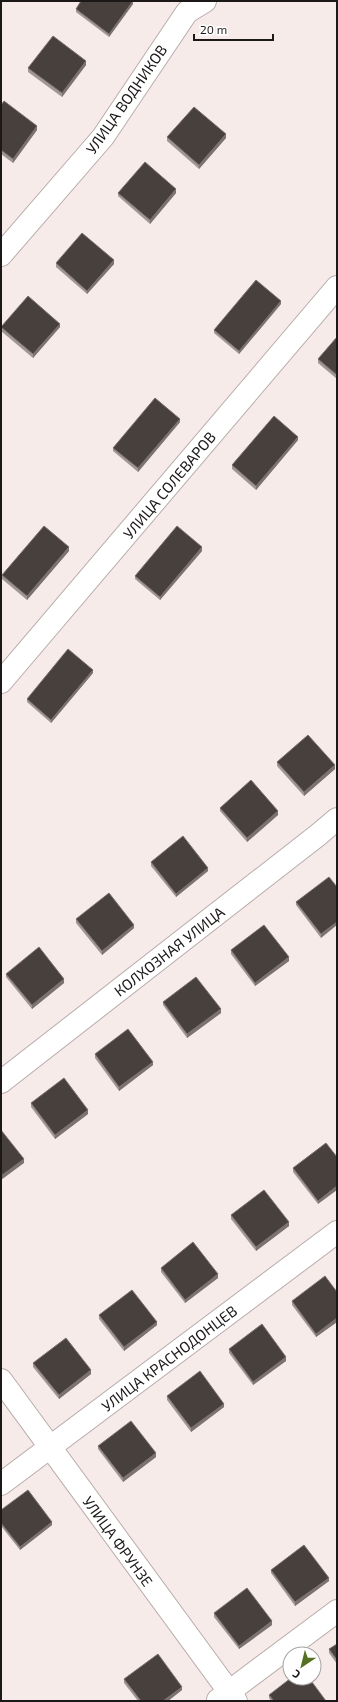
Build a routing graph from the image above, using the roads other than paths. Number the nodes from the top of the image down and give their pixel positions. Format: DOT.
graph roads {
  1 [pos="205,1"];
  2 [pos="1,254"];
  3 [pos="337,287"];
  4 [pos="1,682"];
  5 [pos="337,819"];
  6 [pos="1,1082"];
  7 [pos="337,1232"];
  8 [pos="1,1380"];
  9 [pos="50,1447"];
  10 [pos="1,1484"];
  11 [pos="337,1611"];
  12 [pos="227,1698"];
  1 -- 2 [label="street, УЛИЦА ВОДНИКОВ"];
  3 -- 4 [label="street, УЛИЦА СОЛЕВАРОВ"];
  5 -- 6 [label="street, КОЛХОЗНАЯ УЛИЦА"];
  7 -- 9 [label="street, УЛИЦА КРАСНОДОНЦЕВ"];
  8 -- 9 [label="street, УЛИЦА ФРУНЗЕ"];
  9 -- 10 [label="street, УЛИЦА КРАСНОДОНЦЕВ"];
  9 -- 12 [label="street, УЛИЦА ФРУНЗЕ"];
  11 -- 12 [label="street"];
}
